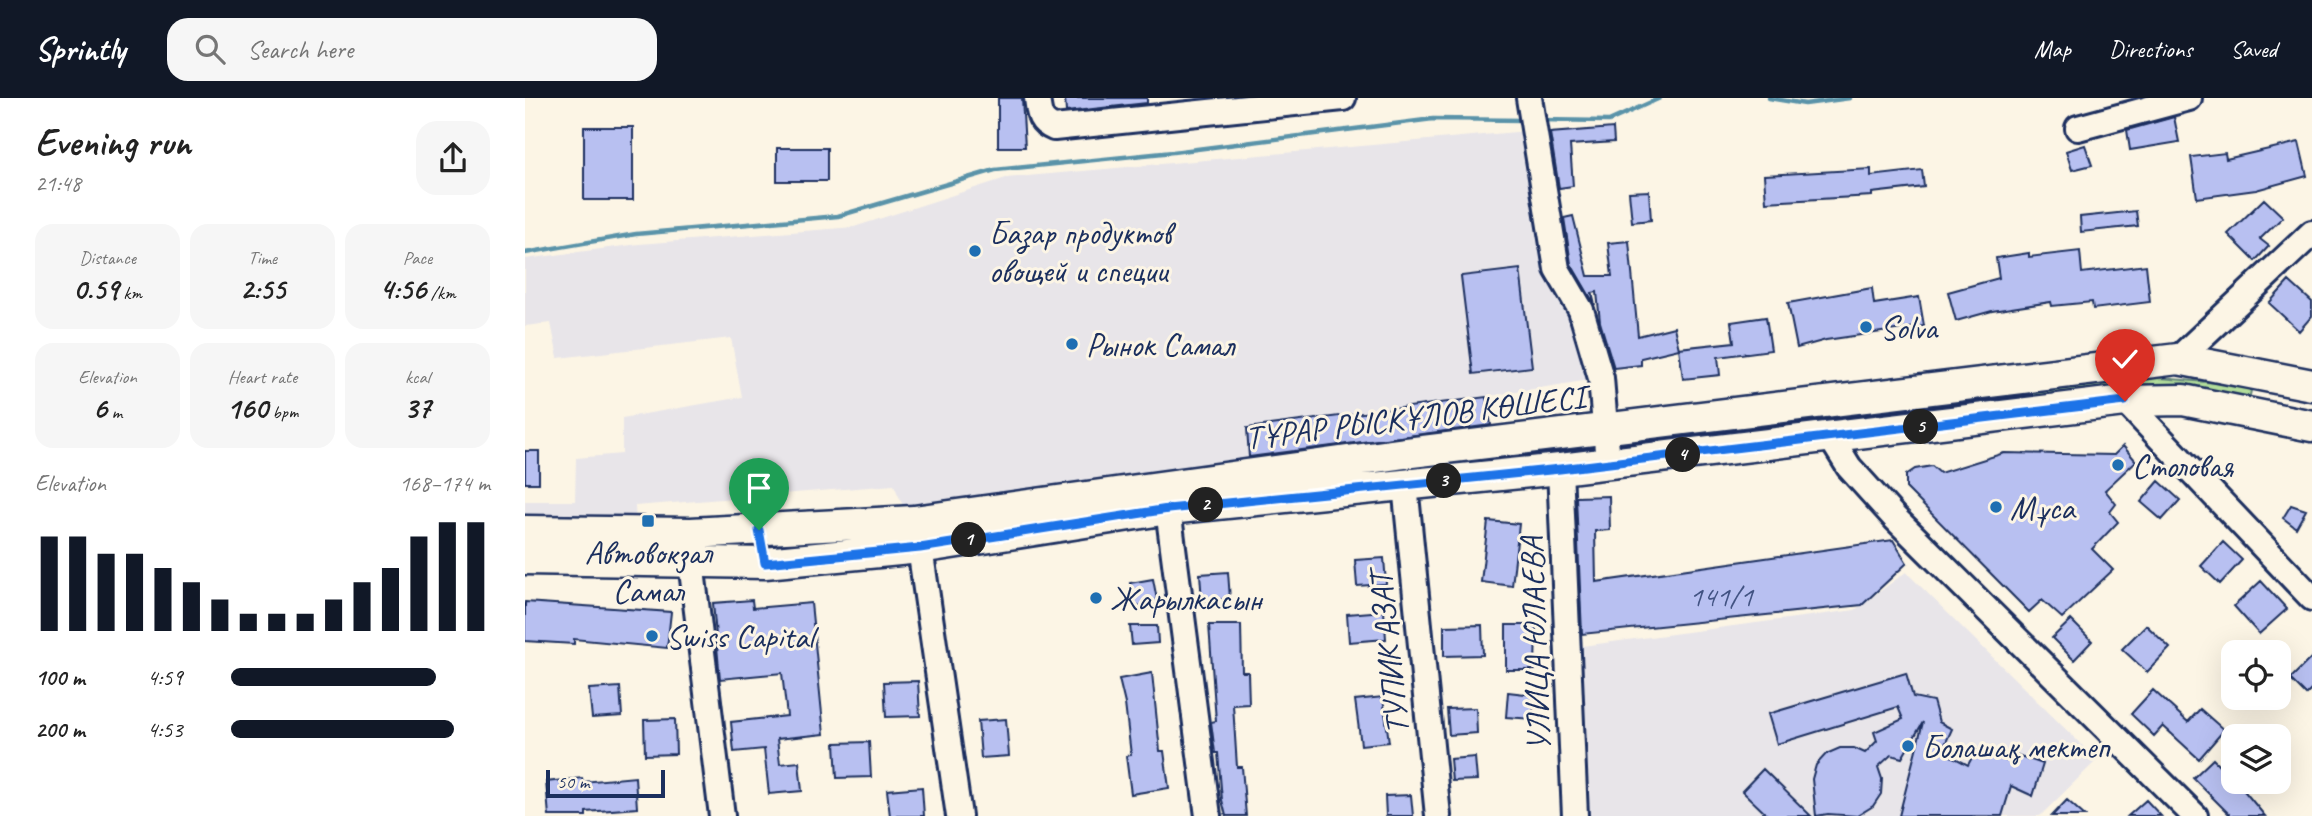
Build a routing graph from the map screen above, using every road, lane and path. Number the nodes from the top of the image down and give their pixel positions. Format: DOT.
graph roads {
  1 [pos="1037,98"];
  2 [pos="1343,98"];
  3 [pos="1529,98"];
  4 [pos="2189,98"];
  5 [pos="2078,128"];
  6 [pos="2312,233"];
  7 [pos="2178,359"];
  8 [pos="2266,376"];
  9 [pos="2312,385"];
  10 [pos="2125,401"];
  11 [pos="2258,415"];
  12 [pos="2312,426"];
  13 [pos="1605,429"];
  14 [pos="1831,438"];
  15 [pos="1608,463"];
  16 [pos="1560,469"];
  17 [pos="1405,485"];
  18 [pos="1168,509"];
  19 [pos="759,530"];
  20 [pos="525,531"];
  21 [pos="920,548"];
  22 [pos="525,559"];
  23 [pos="691,562"];
  24 [pos="765,563"];
  25 [pos="2312,597"];
  26 [pos="722,816"];
  27 [pos="959,816"];
  28 [pos="1208,816"];
  29 [pos="1438,816"];
  30 [pos="1575,816"];
  31 [pos="2195,816"];
  1 -- 2 [label="street"];
  3 -- 13 [label="street"];
  4 -- 5 [label="street"];
  6 -- 7 [label="street"];
  7 -- 8 [label="main road, ТҰРАР РЫСКҰЛОВ КӨШЕСІ"];
  7 -- 13 [label="main road, ТҰРАР РЫСКҰЛОВ КӨШЕСІ"];
  8 -- 9 [label="main road, ТҰРАР РЫСКҰЛОВ КӨШЕСІ"];
  8 -- 11 [label="main road"];
  10 -- 11 [label="main road, ТҰРАР РЫСКҰЛОВ КӨШЕСІ"];
  10 -- 14 [label="main road, ТҰРАР РЫСКҰЛОВ КӨШЕСІ"];
  10 -- 25 [label="street"];
  11 -- 12 [label="main road, ТҰРАР РЫСКҰЛОВ КӨШЕСІ"];
  13 -- 15 [label="street"];
  13 -- 19 [label="main road, ТҰРАР РЫСКҰЛОВ КӨШЕСІ"];
  14 -- 15 [label="main road, ТҰРАР РЫСКҰЛОВ КӨШЕСІ"];
  14 -- 31 [label="street"];
  15 -- 16 [label="main road, ТҰРАР РЫСКҰЛОВ КӨШЕСІ"];
  16 -- 17 [label="main road, ТҰРАР РЫСКҰЛОВ КӨШЕСІ"];
  16 -- 30 [label="street, УЛИЦА ЮЛАЕВА"];
  17 -- 18 [label="main road, ТҰРАР РЫСКҰЛОВ КӨШЕСІ"];
  17 -- 29 [label="street, ТУПИК АЗАТ"];
  18 -- 21 [label="main road, ТҰРАР РЫСКҰЛОВ КӨШЕСІ"];
  18 -- 28 [label="street"];
  19 -- 20 [label="main road, ТҰРАР РЫСКҰЛОВ КӨШЕСІ"];
  19 -- 24 [label="main road"];
  21 -- 24 [label="main road, ТҰРАР РЫСКҰЛОВ КӨШЕСІ"];
  21 -- 27 [label="street"];
  22 -- 23 [label="main road, ТҰРАР РЫСКҰЛОВ КӨШЕСІ"];
  23 -- 24 [label="main road, ТҰРАР РЫСКҰЛОВ КӨШЕСІ"];
  23 -- 26 [label="street"];
}
